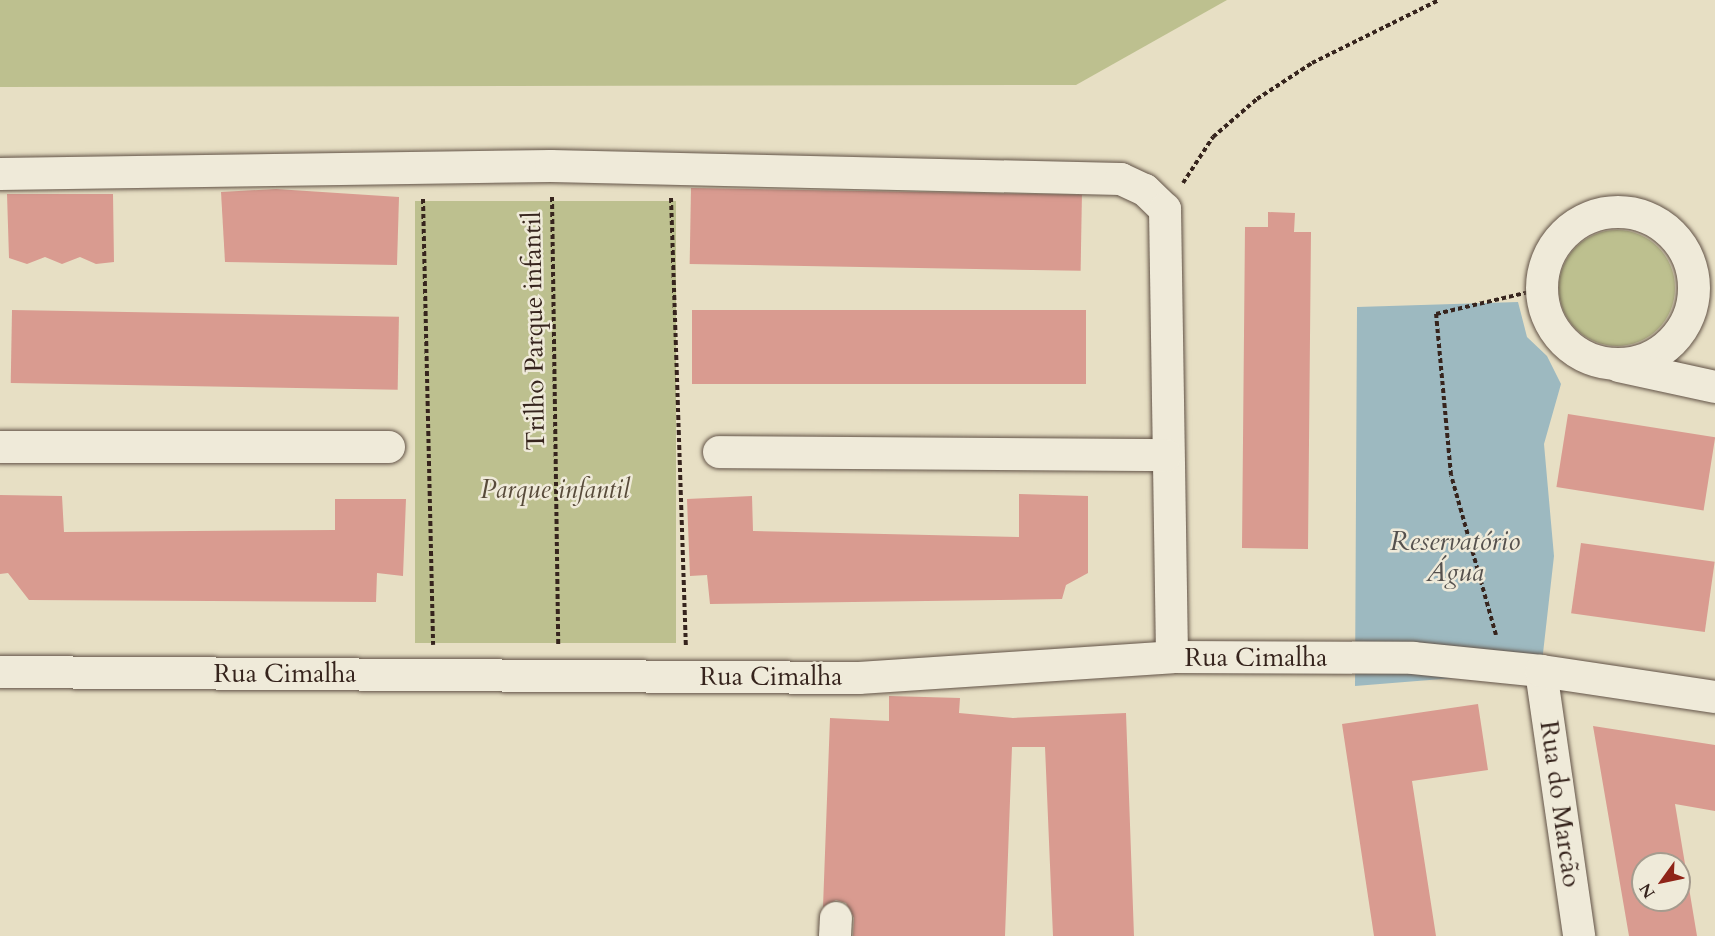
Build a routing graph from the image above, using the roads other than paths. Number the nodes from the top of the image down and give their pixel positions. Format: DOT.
graph roads {
  1 [pos="0,174"];
  2 [pos="1599,362"];
  3 [pos="1715,387"];
  4 [pos="0,447"];
  5 [pos="389,447"];
  6 [pos="719,452"];
  7 [pos="1166,455"];
  8 [pos="1172,657"];
  9 [pos="1541,671"];
  10 [pos="0,672"];
  11 [pos="1715,697"];
  12 [pos="1579,936"];
  1 -- 7 [label="street"];
  2 -- 2 [label="street"];
  2 -- 3 [label="street"];
  4 -- 5 [label="street"];
  6 -- 7 [label="street"];
  7 -- 8 [label="street"];
  8 -- 9 [label="street, Rua Cimalha"];
  8 -- 10 [label="street, Rua Cimalha"];
  9 -- 11 [label="street, Rua Cimalha"];
  9 -- 12 [label="street, Rua do Marcão"];
}
